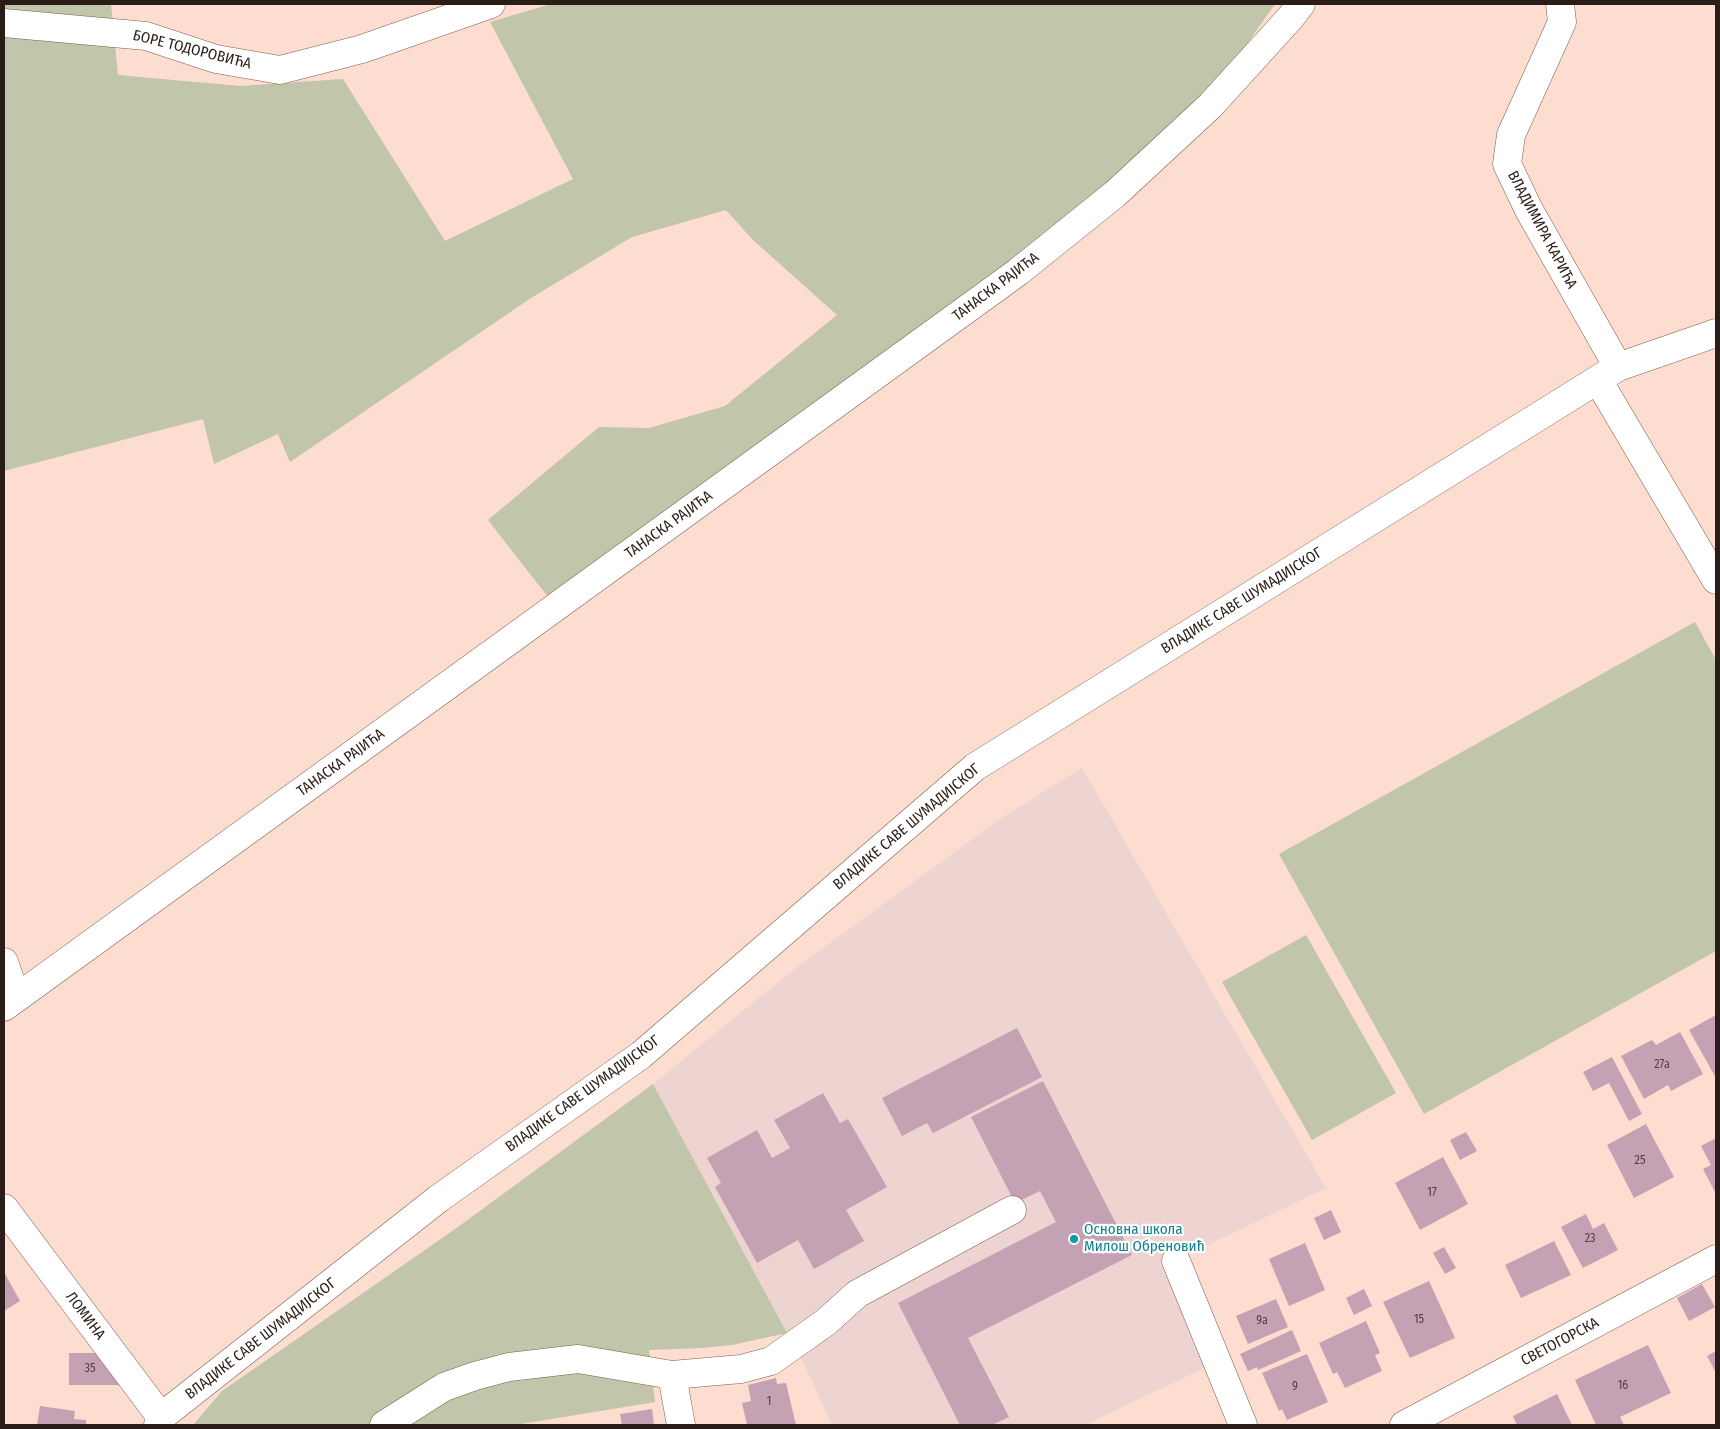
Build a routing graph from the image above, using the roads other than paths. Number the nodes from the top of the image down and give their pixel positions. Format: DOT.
graph roads {
  1 [pos="491,4"];
  2 [pos="1300,4"];
  3 [pos="1560,4"];
  4 [pos="4,23"];
  5 [pos="1716,333"];
  6 [pos="1608,373"];
  7 [pos="1716,580"];
  8 [pos="4,962"];
  9 [pos="10,1003"];
  10 [pos="4,1208"];
  11 [pos="1012,1210"];
  12 [pos="1716,1259"];
  13 [pos="1176,1261"];
  14 [pos="672,1375"];
  15 [pos="159,1421"];
  16 [pos="384,1425"];
  17 [pos="681,1425"];
  18 [pos="1243,1425"];
  19 [pos="1404,1425"];
  1 -- 4 [label="street, БОРЕ ТОДОРОВИЋА"];
  2 -- 9 [label="street, ТАНАСКА РАЈИЋА"];
  3 -- 6 [label="street, ВЛАДИМИРА КАРИЋА"];
  5 -- 6 [label="street, ВЛАДИКЕ САВЕ ШУМАДИЈСКОГ"];
  6 -- 7 [label="street, ВЛАДИМИРА КАРИЋА"];
  6 -- 15 [label="street, ВЛАДИКЕ САВЕ ШУМАДИЈСКОГ"];
  8 -- 9 [label="street"];
  10 -- 15 [label="street, ЛОМИНА"];
  11 -- 14 [label="street"];
  12 -- 19 [label="street, СВЕТОГОРСКА"];
  13 -- 18 [label="street"];
  14 -- 16 [label="street"];
  14 -- 17 [label="street"];
}
